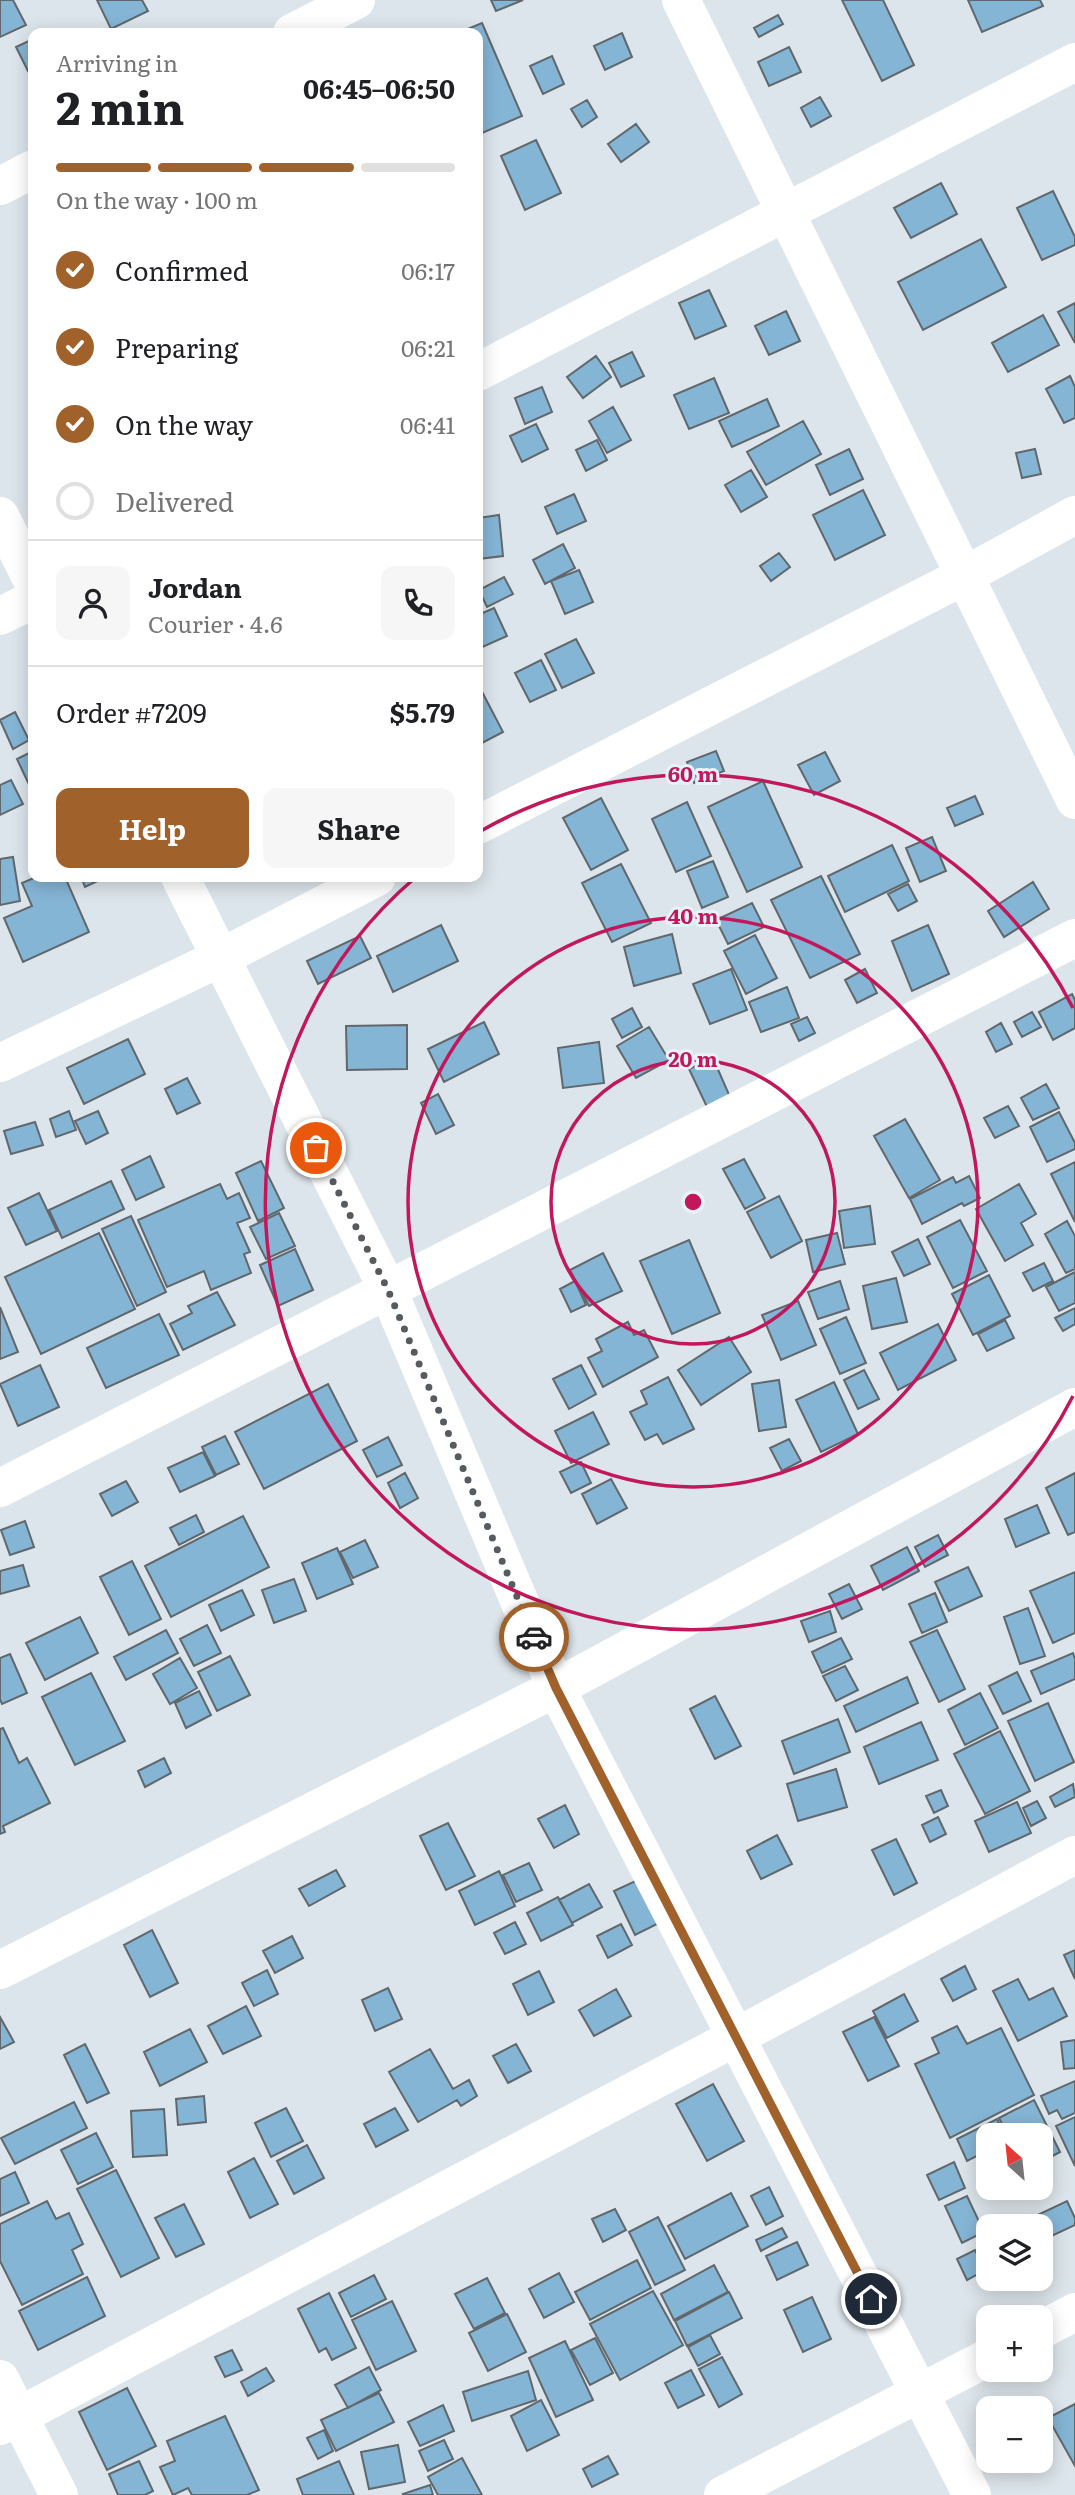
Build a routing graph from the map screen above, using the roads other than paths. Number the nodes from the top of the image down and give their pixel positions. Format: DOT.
graph roads {
  1 [pos="356,0"];
  2 [pos="681,0"];
  3 [pos="302,28"];
  4 [pos="1075,62"];
  5 [pos="28,172"];
  6 [pos="0,186"];
  7 [pos="786,214"];
  8 [pos="483,369"];
  9 [pos="1075,515"];
  10 [pos="0,516"];
  11 [pos="28,572"];
  12 [pos="964,576"];
  13 [pos="28,602"];
  14 [pos="0,616"];
  15 [pos="1075,800"];
  16 [pos="483,822"];
  17 [pos="182,882"];
  18 [pos="367,882"];
  19 [pos="1075,938"];
  20 [pos="220,958"];
  21 [pos="0,1063"];
  22 [pos="388,1290"];
  23 [pos="1075,1407"];
  24 [pos="0,1489"];
  25 [pos="556,1688"];
  26 [pos="1075,1855"];
  27 [pos="0,1970"];
  28 [pos="736,2037"];
  29 [pos="1075,2312"];
  30 [pos="1053,2324"];
  31 [pos="976,2364"];
  32 [pos="0,2379"];
  33 [pos="920,2394"];
  34 [pos="10,2421"];
  35 [pos="60,2495"];
  36 [pos="723,2495"];
  37 [pos="972,2495"];
  1 -- 3 [label="street"];
  2 -- 7 [label="street"];
  4 -- 7 [label="street"];
  5 -- 6 [label="street"];
  7 -- 8 [label="street"];
  7 -- 12 [label="street"];
  9 -- 12 [label="street"];
  10 -- 11 [label="street"];
  12 -- 15 [label="street"];
  12 -- 16 [label="street"];
  13 -- 14 [label="street"];
  17 -- 20 [label="street"];
  18 -- 20 [label="street"];
  19 -- 22 [label="street"];
  20 -- 21 [label="street"];
  20 -- 22 [label="street"];
  22 -- 24 [label="street"];
  22 -- 25 [label="street"];
  23 -- 25 [label="street"];
  25 -- 27 [label="street"];
  25 -- 28 [label="street"];
  26 -- 28 [label="street"];
  28 -- 33 [label="street"];
  28 -- 34 [label="street"];
  29 -- 30 [label="street"];
  31 -- 33 [label="street"];
  32 -- 34 [label="street"];
  33 -- 36 [label="street"];
  33 -- 37 [label="street"];
  34 -- 35 [label="street"];
}
